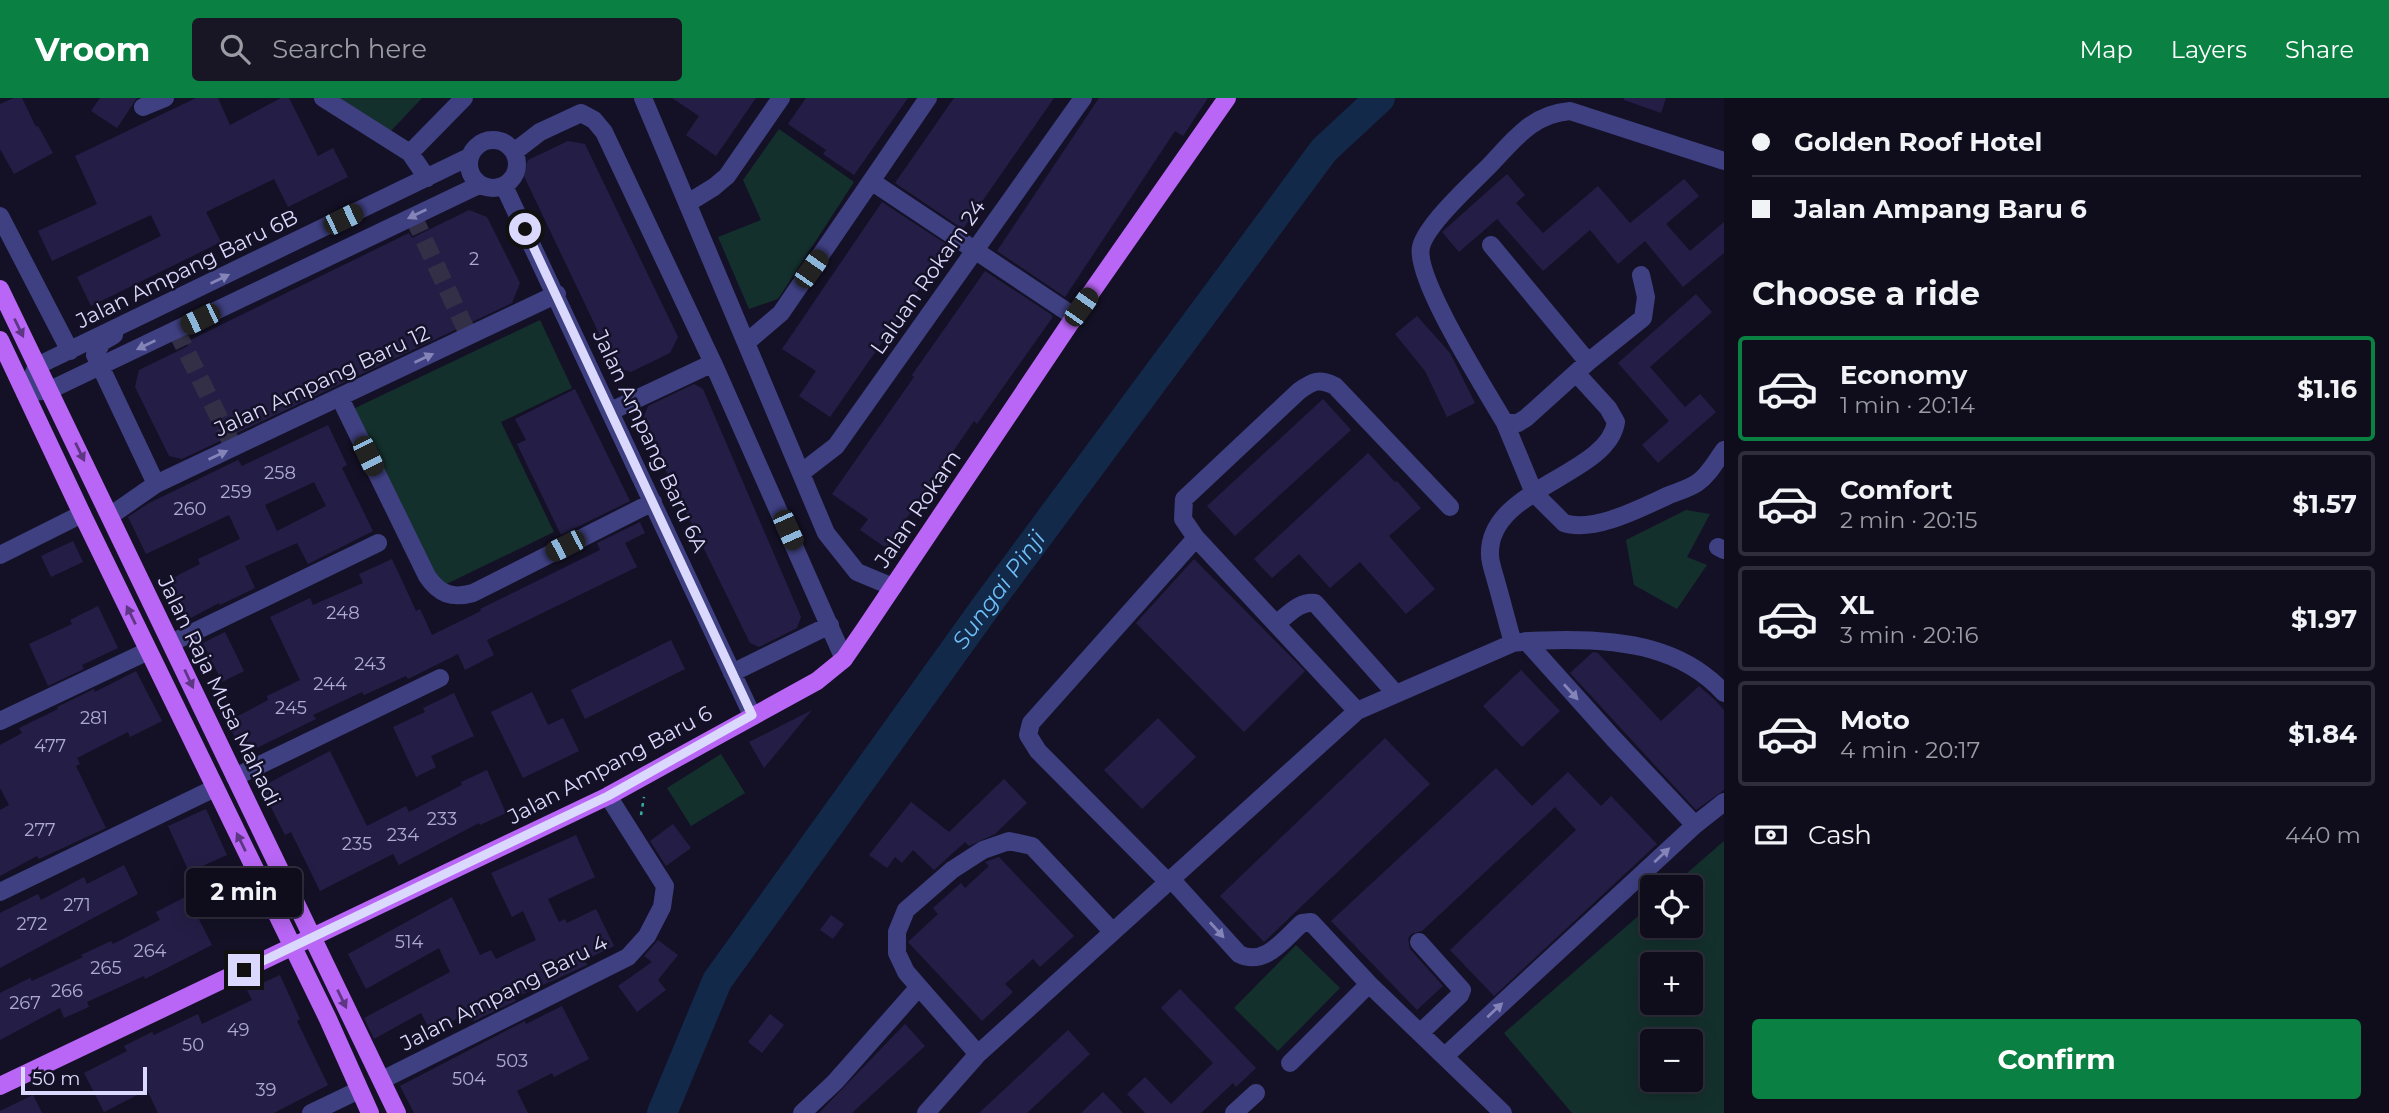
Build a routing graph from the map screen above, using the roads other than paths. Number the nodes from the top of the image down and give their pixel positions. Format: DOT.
graph roads {
  1 [pos="165,98"];
  2 [pos="323,98"];
  3 [pos="464,98"];
  4 [pos="643,98"];
  5 [pos="781,98"];
  6 [pos="928,98"];
  7 [pos="1083,98"];
  8 [pos="1227,98"];
  9 [pos="583,105"];
  10 [pos="143,107"];
  11 [pos="514,152"];
  12 [pos="410,153"];
  13 [pos="469,157"];
  14 [pos="1724,161"];
  15 [pos="427,178"];
  16 [pos="871,181"];
  17 [pos="479,185"];
  18 [pos="504,186"];
  19 [pos="688,203"];
  20 [pos="0,216"];
  21 [pos="1491,245"];
  22 [pos="975,251"];
  23 [pos="1642,275"];
  24 [pos="0,289"];
  25 [pos="557,295"];
  26 [pos="146,314"];
  27 [pos="1075,317"];
  28 [pos="0,340"];
  29 [pos="747,342"];
  30 [pos="70,351"];
  31 [pos="713,363"];
  32 [pos="37,366"];
  33 [pos="99,367"];
  34 [pos="1582,368"];
  35 [pos="50,390"];
  36 [pos="25,393"];
  37 [pos="340,398"];
  38 [pos="611,411"];
  39 [pos="1505,423"];
  40 [pos="1724,450"];
  41 [pos="801,473"];
  42 [pos="156,484"];
  43 [pos="1534,493"];
  44 [pos="653,502"];
  45 [pos="1450,507"];
  46 [pos="82,514"];
  47 [pos="110,516"];
  48 [pos="1196,538"];
  49 [pos="378,543"];
  50 [pos="0,555"];
  51 [pos="893,587"];
  52 [pos="1276,624"];
  53 [pos="831,625"];
  54 [pos="1519,642"];
  55 [pos="171,643"];
  56 [pos="148,651"];
  57 [pos="844,659"];
  58 [pos="732,673"];
  59 [pos="440,678"];
  60 [pos="1724,693"];
  61 [pos="1396,694"];
  62 [pos="1357,711"];
  63 [pos="752,715"];
  64 [pos="0,722"];
  65 [pos="235,778"];
  66 [pos="215,788"];
  67 [pos="608,796"];
  68 [pos="1724,802"];
  69 [pos="1695,825"];
  70 [pos="1170,880"];
  71 [pos="0,892"];
  72 [pos="1112,931"];
  73 [pos="312,938"];
  74 [pos="1419,942"];
  75 [pos="292,947"];
  76 [pos="1369,984"];
  77 [pos="919,987"];
  78 [pos="1420,1033"];
  79 [pos="978,1054"];
  80 [pos="1445,1056"];
  81 [pos="1290,1063"];
  82 [pos="382,1080"];
  83 [pos="0,1086"];
  84 [pos="359,1090"];
  85 [pos="1256,1093"];
  86 [pos="311,1113"];
  87 [pos="370,1113"];
  88 [pos="397,1113"];
  89 [pos="802,1113"];
  90 [pos="926,1113"];
  91 [pos="1234,1113"];
  92 [pos="1503,1113"];
  1 -- 10 [label="street"];
  2 -- 12 [label="street"];
  3 -- 12 [label="street"];
  4 -- 19 [label="street, Jalan Rokam"];
  5 -- 19 [label="street"];
  6 -- 16 [label="street"];
  7 -- 22 [label="street, Laluan Rokam 24"];
  8 -- 27 [label="main road, Jalan Rokam"];
  9 -- 11 [label="street"];
  9 -- 31 [label="street"];
  11 -- 13 [label="street"];
  11 -- 18 [label="street"];
  12 -- 15 [label="street"];
  13 -- 15 [label="street, Jalan Ampang Baru 6B"];
  13 -- 17 [label="street"];
  14 -- 39 [label="street"];
  26 -- 15 [label="street, Jalan Ampang Baru 6B, one-way"];
  16 -- 22 [label="street"];
  16 -- 29 [label="street"];
  17 -- 18 [label="street"];
  17 -- 33 [label="street, one-way"];
  18 -- 25 [label="street, Jalan Ampang Baru 6A"];
  19 -- 29 [label="street, Jalan Rokam"];
  20 -- 30 [label="street"];
  21 -- 34 [label="street"];
  22 -- 27 [label="street"];
  22 -- 41 [label="street, Laluan Rokam 24"];
  23 -- 34 [label="street"];
  24 -- 32 [label="main road, Jalan Raja Musa Mahadi, one-way"];
  37 -- 25 [label="street, Jalan Ampang Baru 12, one-way"];
  25 -- 38 [label="street, Jalan Ampang Baru 6A"];
  26 -- 30 [label="street, Jalan Ampang Baru 6B"];
  26 -- 33 [label="street"];
  27 -- 51 [label="main road, Jalan Rokam"];
  28 -- 36 [label="main road"];
  29 -- 41 [label="street, Jalan Rokam"];
  30 -- 32 [label="street, Jalan Ampang Baru 6B"];
  31 -- 38 [label="street"];
  31 -- 53 [label="street"];
  32 -- 35 [label="main road, Jalan Raja Musa Mahadi"];
  32 -- 36 [label="street"];
  33 -- 35 [label="street"];
  33 -- 42 [label="street"];
  34 -- 39 [label="street"];
  34 -- 43 [label="street"];
  35 -- 36 [label="street"];
  35 -- 47 [label="main road, Jalan Raja Musa Mahadi, one-way"];
  36 -- 46 [label="main road"];
  42 -- 37 [label="street, Jalan Ampang Baru 12, one-way"];
  37 -- 44 [label="street"];
  38 -- 44 [label="street, Jalan Ampang Baru 6A"];
  39 -- 43 [label="street"];
  40 -- 43 [label="street"];
  41 -- 51 [label="street, Jalan Rokam"];
  42 -- 47 [label="street, Jalan Ampang Baru 12"];
  43 -- 54 [label="street"];
  44 -- 58 [label="street, Jalan Ampang Baru 6A"];
  45 -- 48 [label="street"];
  46 -- 50 [label="street"];
  56 -- 46 [label="main road, one-way"];
  47 -- 55 [label="main road, Jalan Raja Musa Mahadi"];
  48 -- 52 [label="street"];
  48 -- 70 [label="street"];
  49 -- 55 [label="street"];
  51 -- 57 [label="main road, Jalan Ampang Baru 6"];
  52 -- 61 [label="street"];
  52 -- 62 [label="street"];
  53 -- 57 [label="street"];
  53 -- 58 [label="street"];
  54 -- 60 [label="street"];
  54 -- 61 [label="street"];
  54 -- 69 [label="street, one-way"];
  55 -- 65 [label="main road, Jalan Raja Musa Mahadi, one-way"];
  56 -- 64 [label="street"];
  56 -- 66 [label="main road"];
  57 -- 63 [label="main road, Jalan Ampang Baru 6"];
  58 -- 63 [label="street, Jalan Ampang Baru 6A"];
  59 -- 65 [label="street"];
  61 -- 62 [label="street"];
  62 -- 70 [label="street"];
  63 -- 67 [label="main road, Jalan Ampang Baru 6"];
  65 -- 73 [label="main road, Jalan Raja Musa Mahadi"];
  66 -- 71 [label="street"];
  75 -- 66 [label="main road, one-way"];
  67 -- 73 [label="main road, Jalan Ampang Baru 6"];
  67 -- 82 [label="street, Jalan Ampang Baru 4"];
  68 -- 69 [label="street"];
  80 -- 69 [label="street, one-way"];
  70 -- 72 [label="street"];
  70 -- 76 [label="street, one-way"];
  72 -- 77 [label="street"];
  72 -- 79 [label="street"];
  73 -- 75 [label="main road, Jalan Ampang Baru 6"];
  73 -- 82 [label="main road, Jalan Raja Musa Mahadi, one-way"];
  74 -- 78 [label="street"];
  75 -- 83 [label="main road"];
  75 -- 84 [label="main road"];
  76 -- 78 [label="street"];
  76 -- 81 [label="street"];
  77 -- 79 [label="street"];
  77 -- 89 [label="street"];
  78 -- 80 [label="street"];
  79 -- 90 [label="street"];
  80 -- 92 [label="street"];
  82 -- 88 [label="main road, Jalan Raja Musa Mahadi"];
  84 -- 86 [label="street"];
  84 -- 87 [label="main road"];
  85 -- 91 [label="street"];
}
